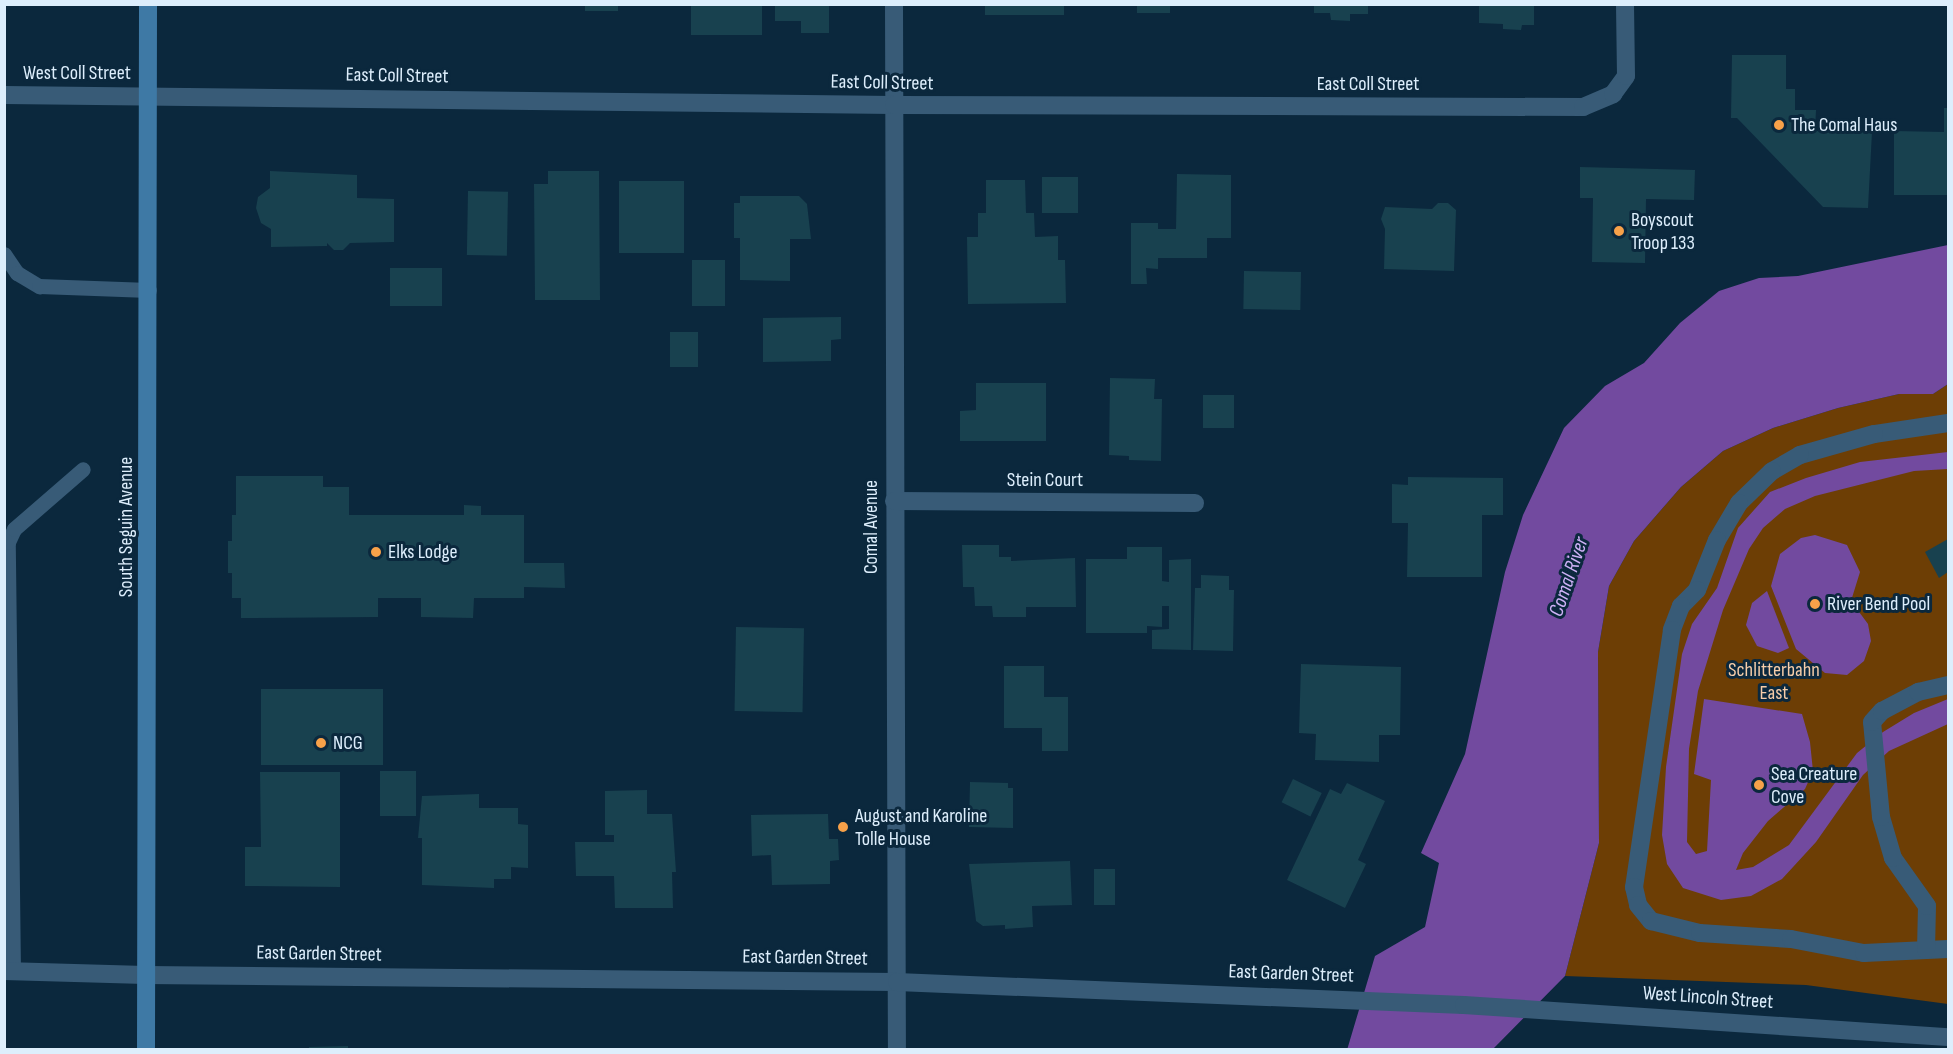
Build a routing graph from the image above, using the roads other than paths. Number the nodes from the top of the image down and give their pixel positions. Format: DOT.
graph roads {
  1 [pos="148,4"];
  2 [pos="894,4"];
  3 [pos="1625,4"];
  4 [pos="4,95"];
  5 [pos="148,96"];
  6 [pos="894,105"];
  7 [pos="4,254"];
  8 [pos="149,290"];
  9 [pos="1948,423"];
  10 [pos="82,469"];
  11 [pos="894,501"];
  12 [pos="1195,503"];
  13 [pos="1948,685"];
  14 [pos="1948,949"];
  15 [pos="1926,950"];
  16 [pos="9,971"];
  17 [pos="145,975"];
  18 [pos="897,981"];
  19 [pos="1464,1005"];
  20 [pos="1948,1037"];
  21 [pos="146,1050"];
  22 [pos="897,1050"];
  1 -- 5 [label="main road, South Seguin Avenue"];
  2 -- 6 [label="street, Comal Avenue"];
  3 -- 6 [label="street, East Coll Street"];
  4 -- 5 [label="street, West Coll Street"];
  5 -- 6 [label="street, East Coll Street"];
  5 -- 8 [label="main road, South Seguin Avenue"];
  6 -- 11 [label="street, Comal Avenue"];
  7 -- 8 [label="lane"];
  8 -- 17 [label="main road, South Seguin Avenue"];
  9 -- 15 [label="street"];
  10 -- 16 [label="lane"];
  11 -- 12 [label="street, Stein Court"];
  11 -- 18 [label="street, Comal Avenue"];
  13 -- 15 [label="street"];
  14 -- 15 [label="street"];
  16 -- 17 [label="street, East Garden Street"];
  17 -- 18 [label="street, East Garden Street"];
  17 -- 21 [label="main road, South Seguin Avenue"];
  18 -- 19 [label="street, East Garden Street"];
  18 -- 22 [label="street, Comal Avenue"];
  19 -- 20 [label="street, West Lincoln Street"];
}
